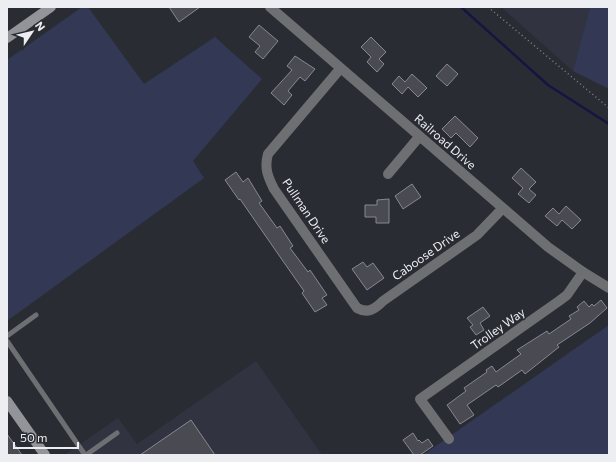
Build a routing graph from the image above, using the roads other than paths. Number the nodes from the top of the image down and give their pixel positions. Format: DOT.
graph roads {
  1 [pos="51,7"];
  2 [pos="270,7"];
  3 [pos="7,38"];
  4 [pos="340,69"];
  5 [pos="419,137"];
  6 [pos="388,174"];
  7 [pos="502,209"];
  8 [pos="583,272"];
  9 [pos="609,288"];
  10 [pos="360,310"];
  11 [pos="36,315"];
  12 [pos="7,336"];
  13 [pos="7,341"];
  14 [pos="7,401"];
  15 [pos="117,434"];
  16 [pos="448,438"];
  17 [pos="45,455"];
  18 [pos="86,455"];
  1 -- 3 [label="main road"];
  2 -- 4 [label="street, Railroad Drive"];
  4 -- 5 [label="street, Railroad Drive"];
  4 -- 10 [label="street, Pullman Drive"];
  5 -- 6 [label="street"];
  5 -- 7 [label="street, Railroad Drive"];
  7 -- 8 [label="street, Railroad Drive"];
  7 -- 10 [label="street, Caboose Drive"];
  8 -- 9 [label="street, Railroad Drive"];
  8 -- 16 [label="street, Trolley Way"];
  11 -- 12 [label="lane"];
  13 -- 18 [label="lane"];
  14 -- 17 [label="main road"];
  15 -- 18 [label="lane"];
}
